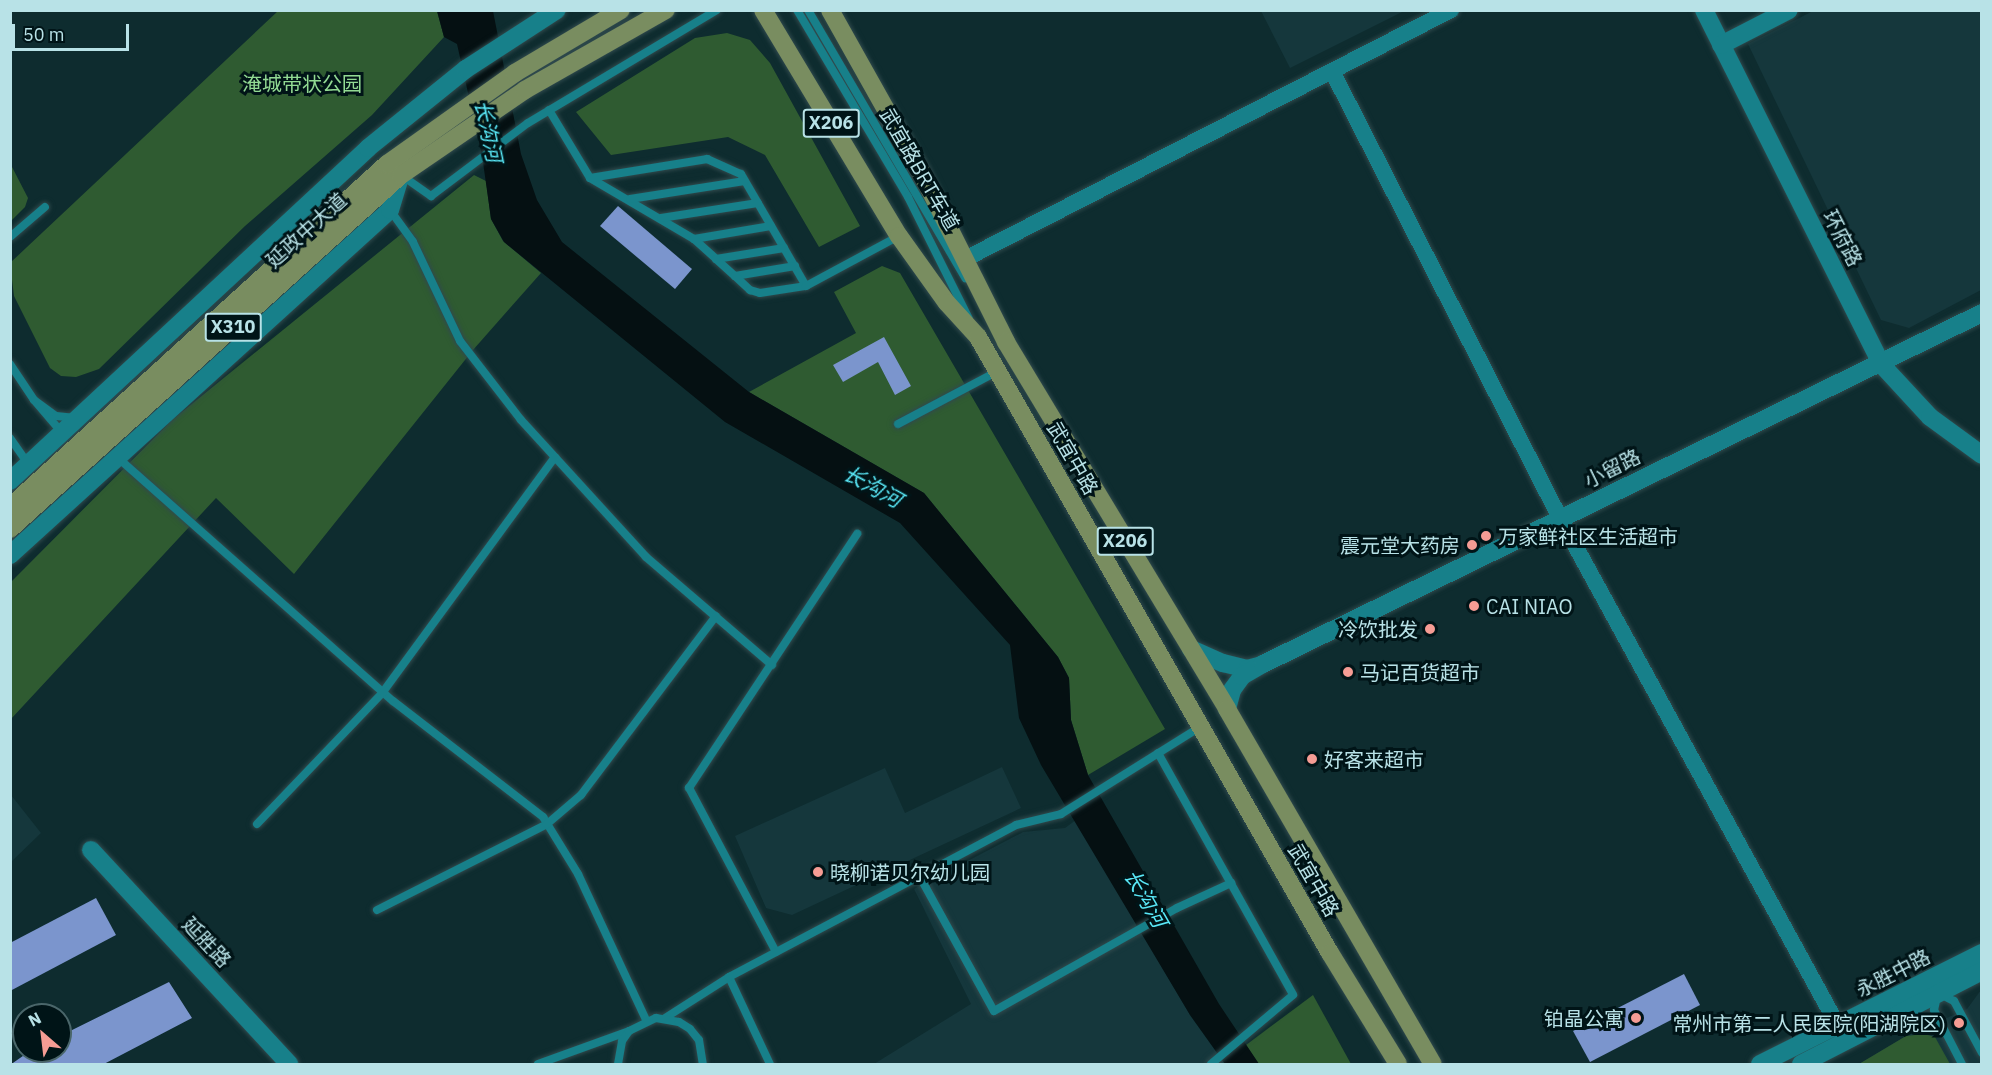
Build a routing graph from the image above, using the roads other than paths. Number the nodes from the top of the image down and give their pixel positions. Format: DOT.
graph roads {
  1 [pos="557,10"];
  2 [pos="621,10"];
  3 [pos="666,10"];
  4 [pos="717,10"];
  5 [pos="763,10"];
  6 [pos="797,10"];
  7 [pos="808,10"];
  8 [pos="830,10"];
  9 [pos="1451,10"];
  10 [pos="1704,10"];
  11 [pos="1789,10"];
  12 [pos="610,15"];
  13 [pos="1721,45"];
  14 [pos="1332,71"];
  15 [pos="549,110"];
  16 [pos="457,125"];
  17 [pos="382,160"];
  18 [pos="590,178"];
  19 [pos="745,182"];
  20 [pos="630,199"];
  21 [pos="758,203"];
  22 [pos="45,207"];
  23 [pos="390,210"];
  24 [pos="661,218"];
  25 [pos="771,226"];
  26 [pos="899,236"];
  27 [pos="10,237"];
  28 [pos="694,239"];
  29 [pos="784,248"];
  30 [pos="716,259"];
  31 [pos="965,259"];
  32 [pos="795,266"];
  33 [pos="735,276"];
  34 [pos="806,286"];
  35 [pos="1982,313"];
  36 [pos="978,337"];
  37 [pos="1006,342"];
  38 [pos="10,364"];
  39 [pos="1881,364"];
  40 [pos="998,371"];
  41 [pos="34,400"];
  42 [pos="79,418"];
  43 [pos="898,424"];
  44 [pos="62,434"];
  45 [pos="10,438"];
  46 [pos="80,455"];
  47 [pos="1982,455"];
  48 [pos="555,457"];
  49 [pos="118,458"];
  50 [pos="28,464"];
  51 [pos="98,476"];
  52 [pos="10,481"];
  53 [pos="44,488"];
  54 [pos="10,507"];
  55 [pos="60,510"];
  56 [pos="1560,518"];
  57 [pos="10,529"];
  58 [pos="857,534"];
  59 [pos="10,555"];
  60 [pos="716,616"];
  61 [pos="1191,649"];
  62 [pos="1263,664"];
  63 [pos="772,665"];
  64 [pos="383,692"];
  65 [pos="1227,709"];
  66 [pos="1200,727"];
  67 [pos="1158,753"];
  68 [pos="257,824"];
  69 [pos="547,824"];
  70 [pos="91,850"];
  71 [pos="920,877"];
  72 [pos="1231,883"];
  73 [pos="377,910"];
  74 [pos="776,952"];
  75 [pos="1982,953"];
  76 [pos="1982,971"];
  77 [pos="729,977"];
  78 [pos="1938,993"];
  79 [pos="665,1018"];
  80 [pos="646,1020"];
  81 [pos="629,1031"];
  82 [pos="1842,1034"];
  83 [pos="1982,1053"];
  84 [pos="289,1065"];
  85 [pos="538,1065"];
  86 [pos="618,1065"];
  87 [pos="703,1065"];
  88 [pos="770,1065"];
  89 [pos="1211,1065"];
  90 [pos="1398,1065"];
  91 [pos="1433,1065"];
  92 [pos="1760,1065"];
  93 [pos="1801,1065"];
  94 [pos="1962,1065"];
  1 -- 17 [label="street"];
  2 -- 12 [label="main road, 延政中大道"];
  3 -- 16 [label="main road, 延政中大道"];
  4 -- 15 [label="lane"];
  5 -- 26 [label="main road, 武宜中路 / X206"];
  6 -- 36 [label="lane, 武宜路BRT车道"];
  7 -- 37 [label="lane, 武宜路BRT车道"];
  8 -- 31 [label="main road, 武宜中路 / X206"];
  9 -- 14 [label="street"];
  10 -- 13 [label="street, 环府路"];
  11 -- 13 [label="street"];
  12 -- 16 [label="main road, 延政中大道"];
  13 -- 39 [label="street, 环府路"];
  14 -- 31 [label="street"];
  14 -- 56 [label="street"];
  15 -- 17 [label="lane"];
  15 -- 18 [label="lane"];
  16 -- 17 [label="main road, 延政中大道"];
  17 -- 23 [label="street"];
  17 -- 42 [label="street"];
  17 -- 46 [label="main road, 延政中大道 / X310"];
  18 -- 19 [label="lane"];
  18 -- 20 [label="lane"];
  19 -- 20 [label="lane"];
  19 -- 21 [label="lane"];
  20 -- 24 [label="lane"];
  21 -- 24 [label="lane"];
  21 -- 25 [label="lane"];
  22 -- 27 [label="lane"];
  23 -- 48 [label="lane"];
  23 -- 49 [label="street"];
  24 -- 28 [label="lane"];
  25 -- 28 [label="lane"];
  25 -- 29 [label="lane"];
  26 -- 34 [label="lane"];
  26 -- 36 [label="main road, 武宜中路 / X206"];
  28 -- 30 [label="lane"];
  29 -- 30 [label="lane"];
  29 -- 32 [label="lane"];
  30 -- 33 [label="lane"];
  31 -- 37 [label="main road, 武宜中路 / X206"];
  32 -- 33 [label="lane"];
  32 -- 34 [label="lane"];
  33 -- 34 [label="lane"];
  35 -- 39 [label="street, 小留路"];
  36 -- 40 [label="main road, 武宜中路 / X206"];
  37 -- 61 [label="main road, 武宜中路 / X206"];
  38 -- 41 [label="lane"];
  39 -- 47 [label="street, 环府路"];
  39 -- 56 [label="street, 小留路"];
  40 -- 43 [label="lane"];
  40 -- 66 [label="main road, 武宜中路 / X206"];
  41 -- 42 [label="lane"];
  41 -- 44 [label="lane"];
  42 -- 44 [label="street"];
  44 -- 46 [label="lane"];
  44 -- 50 [label="street"];
  45 -- 50 [label="lane"];
  46 -- 51 [label="lane"];
  46 -- 53 [label="main road, 延政中大道 / X310"];
  48 -- 60 [label="lane"];
  48 -- 64 [label="lane"];
  49 -- 51 [label="street"];
  49 -- 64 [label="lane"];
  50 -- 52 [label="street"];
  50 -- 53 [label="lane"];
  51 -- 55 [label="street"];
  53 -- 54 [label="main road, 延政中大道 / X310"];
  53 -- 55 [label="lane"];
  53 -- 57 [label="main road, 延政中大道 / X310"];
  55 -- 59 [label="street"];
  56 -- 62 [label="street, 小留路"];
  56 -- 82 [label="street"];
  58 -- 63 [label="lane"];
  60 -- 63 [label="lane"];
  60 -- 69 [label="lane"];
  61 -- 62 [label="street, 小留路"];
  61 -- 65 [label="main road, 武宜中路 / X206"];
  62 -- 65 [label="street, 小留路"];
  63 -- 74 [label="lane"];
  64 -- 68 [label="lane"];
  64 -- 69 [label="lane"];
  65 -- 91 [label="main road, 武宜中路 / X206"];
  66 -- 67 [label="lane"];
  66 -- 90 [label="main road, 武宜中路 / X206"];
  67 -- 71 [label="lane"];
  67 -- 72 [label="lane"];
  69 -- 73 [label="lane"];
  69 -- 80 [label="lane"];
  70 -- 84 [label="street, 延胜路"];
  71 -- 72 [label="lane"];
  71 -- 74 [label="lane"];
  72 -- 89 [label="lane"];
  74 -- 77 [label="lane"];
  75 -- 82 [label="street, 永胜中路"];
  76 -- 78 [label="street, 永胜中路"];
  77 -- 79 [label="lane"];
  77 -- 88 [label="lane"];
  78 -- 82 [label="street, 永胜中路"];
  78 -- 83 [label="lane"];
  78 -- 94 [label="lane"];
  79 -- 80 [label="lane"];
  79 -- 87 [label="lane"];
  80 -- 81 [label="lane"];
  81 -- 85 [label="lane"];
  81 -- 86 [label="lane"];
  82 -- 92 [label="street, 永胜中路"];
  82 -- 93 [label="street, 永胜中路"];
}
